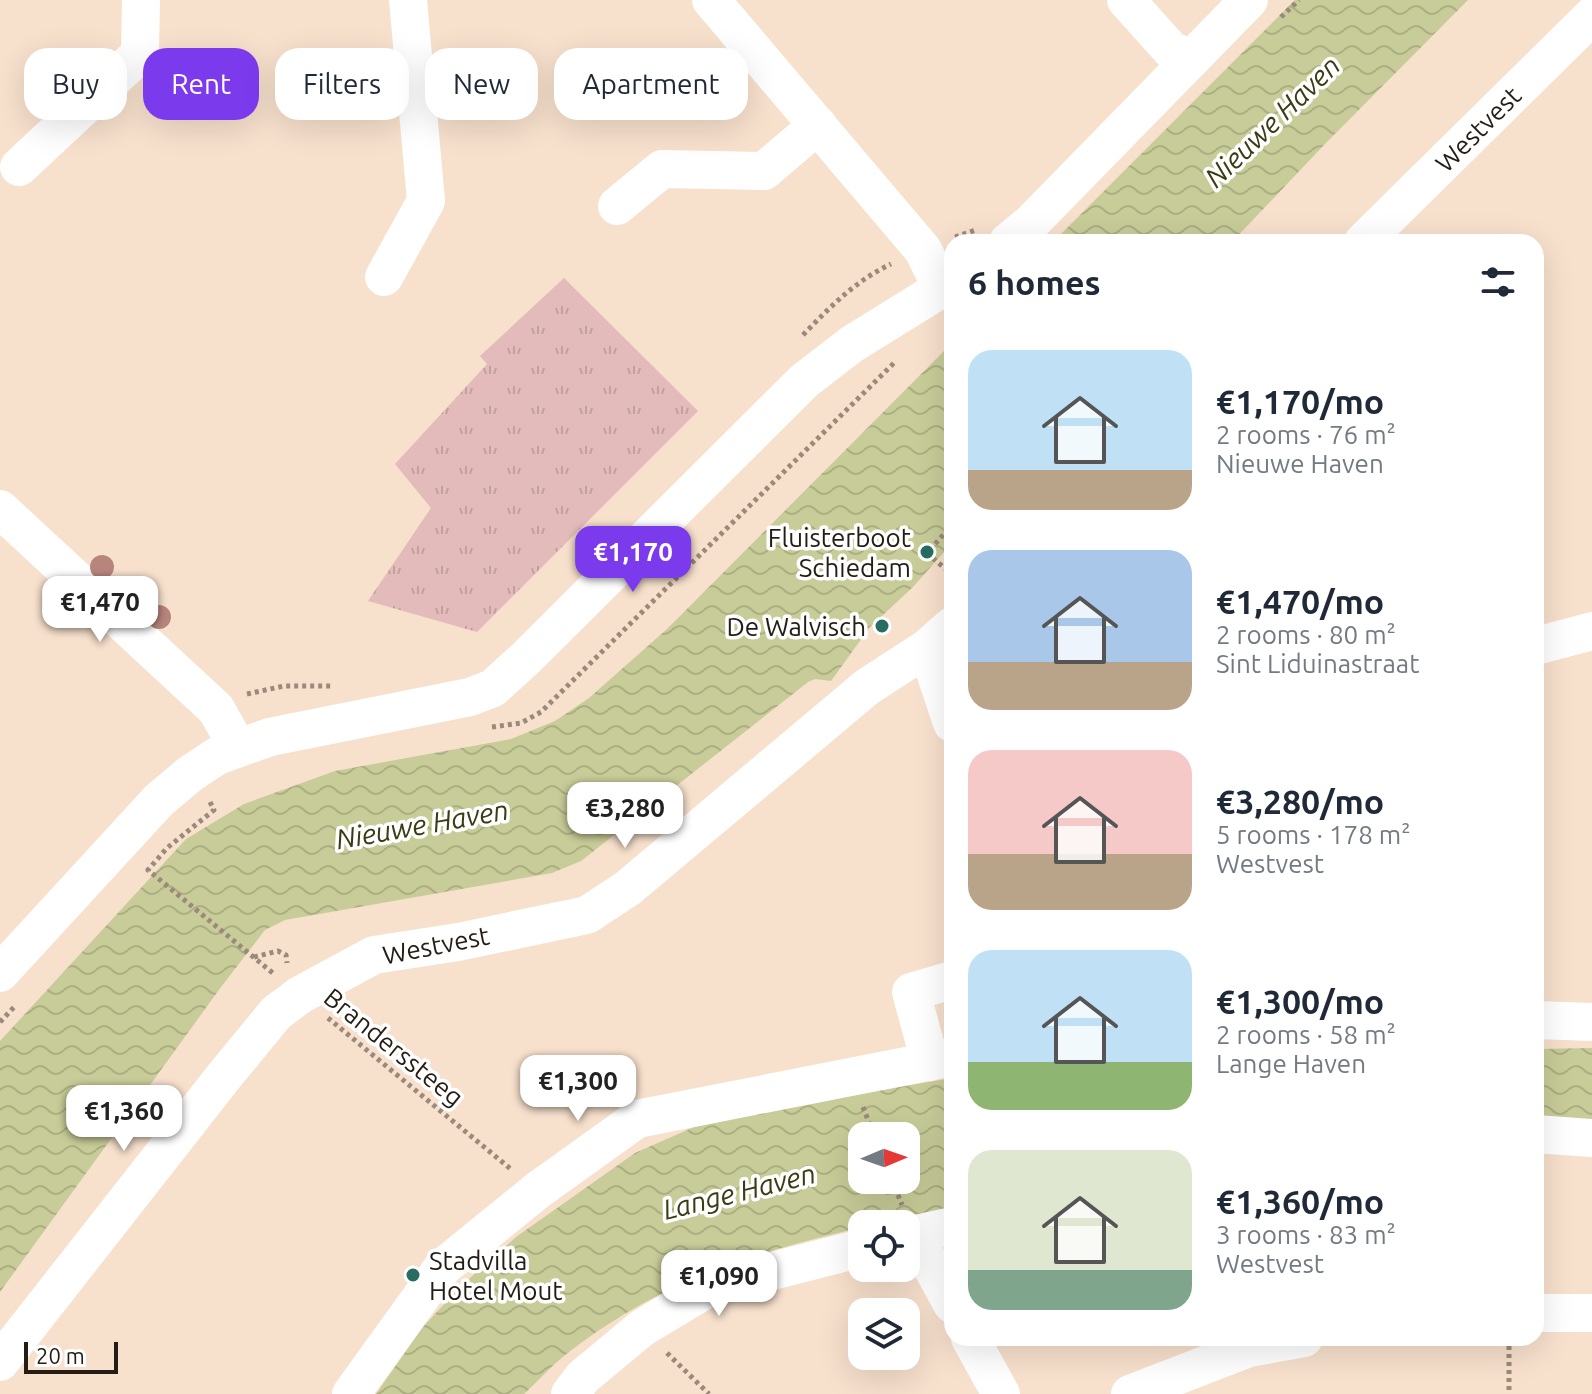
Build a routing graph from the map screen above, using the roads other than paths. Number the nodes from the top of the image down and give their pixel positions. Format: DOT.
graph roads {
  1 [pos="141,0"];
  2 [pos="408,0"];
  3 [pos="711,0"];
  4 [pos="1126,0"];
  5 [pos="1249,0"];
  6 [pos="1592,16"];
  7 [pos="1191,59"];
  8 [pos="818,125"];
  9 [pos="19,167"];
  10 [pos="617,206"];
  11 [pos="999,234"];
  12 [pos="1371,234"];
  13 [pos="384,277"];
  14 [pos="944,282"];
  15 [pos="944,288"];
  16 [pos="0,509"];
  17 [pos="1592,631"];
  18 [pos="939,637"];
  19 [pos="1544,644"];
  20 [pos="944,670"];
  21 [pos="238,748"];
  22 [pos="0,973"];
  23 [pos="944,982"];
  24 [pos="1544,1020"];
  25 [pos="1592,1022"];
  26 [pos="941,1060"];
  27 [pos="1544,1135"];
  28 [pos="1592,1138"];
  29 [pos="944,1228"];
  30 [pos="920,1233"];
  31 [pos="920,1251"];
  32 [pos="848,1252"];
  33 [pos="944,1291"];
  34 [pos="1544,1313"];
  35 [pos="1592,1313"];
  36 [pos="974,1346"];
  37 [pos="1260,1346"];
  38 [pos="0,1362"];
  39 [pos="351,1394"];
  40 [pos="570,1394"];
  41 [pos="1001,1394"];
  42 [pos="1130,1394"];
  1 -- 9 [label="street"];
  2 -- 13 [label="street"];
  3 -- 8 [label="street"];
  4 -- 7 [label="street"];
  5 -- 7 [label="street"];
  6 -- 12 [label="street, Westvest"];
  7 -- 11 [label="street"];
  8 -- 10 [label="street"];
  8 -- 14 [label="street"];
  15 -- 21 [label="street"];
  16 -- 21 [label="street"];
  17 -- 19 [label="street"];
  18 -- 20 [label="street"];
  18 -- 38 [label="street, Westvest"];
  21 -- 22 [label="street"];
  23 -- 26 [label="street"];
  24 -- 25 [label="street"];
  26 -- 39 [label="street"];
  27 -- 28 [label="street"];
  29 -- 30 [label="street"];
  31 -- 33 [label="street"];
  32 -- 40 [label="street"];
  34 -- 35 [label="street"];
  36 -- 41 [label="street"];
  37 -- 42 [label="street"];
}
